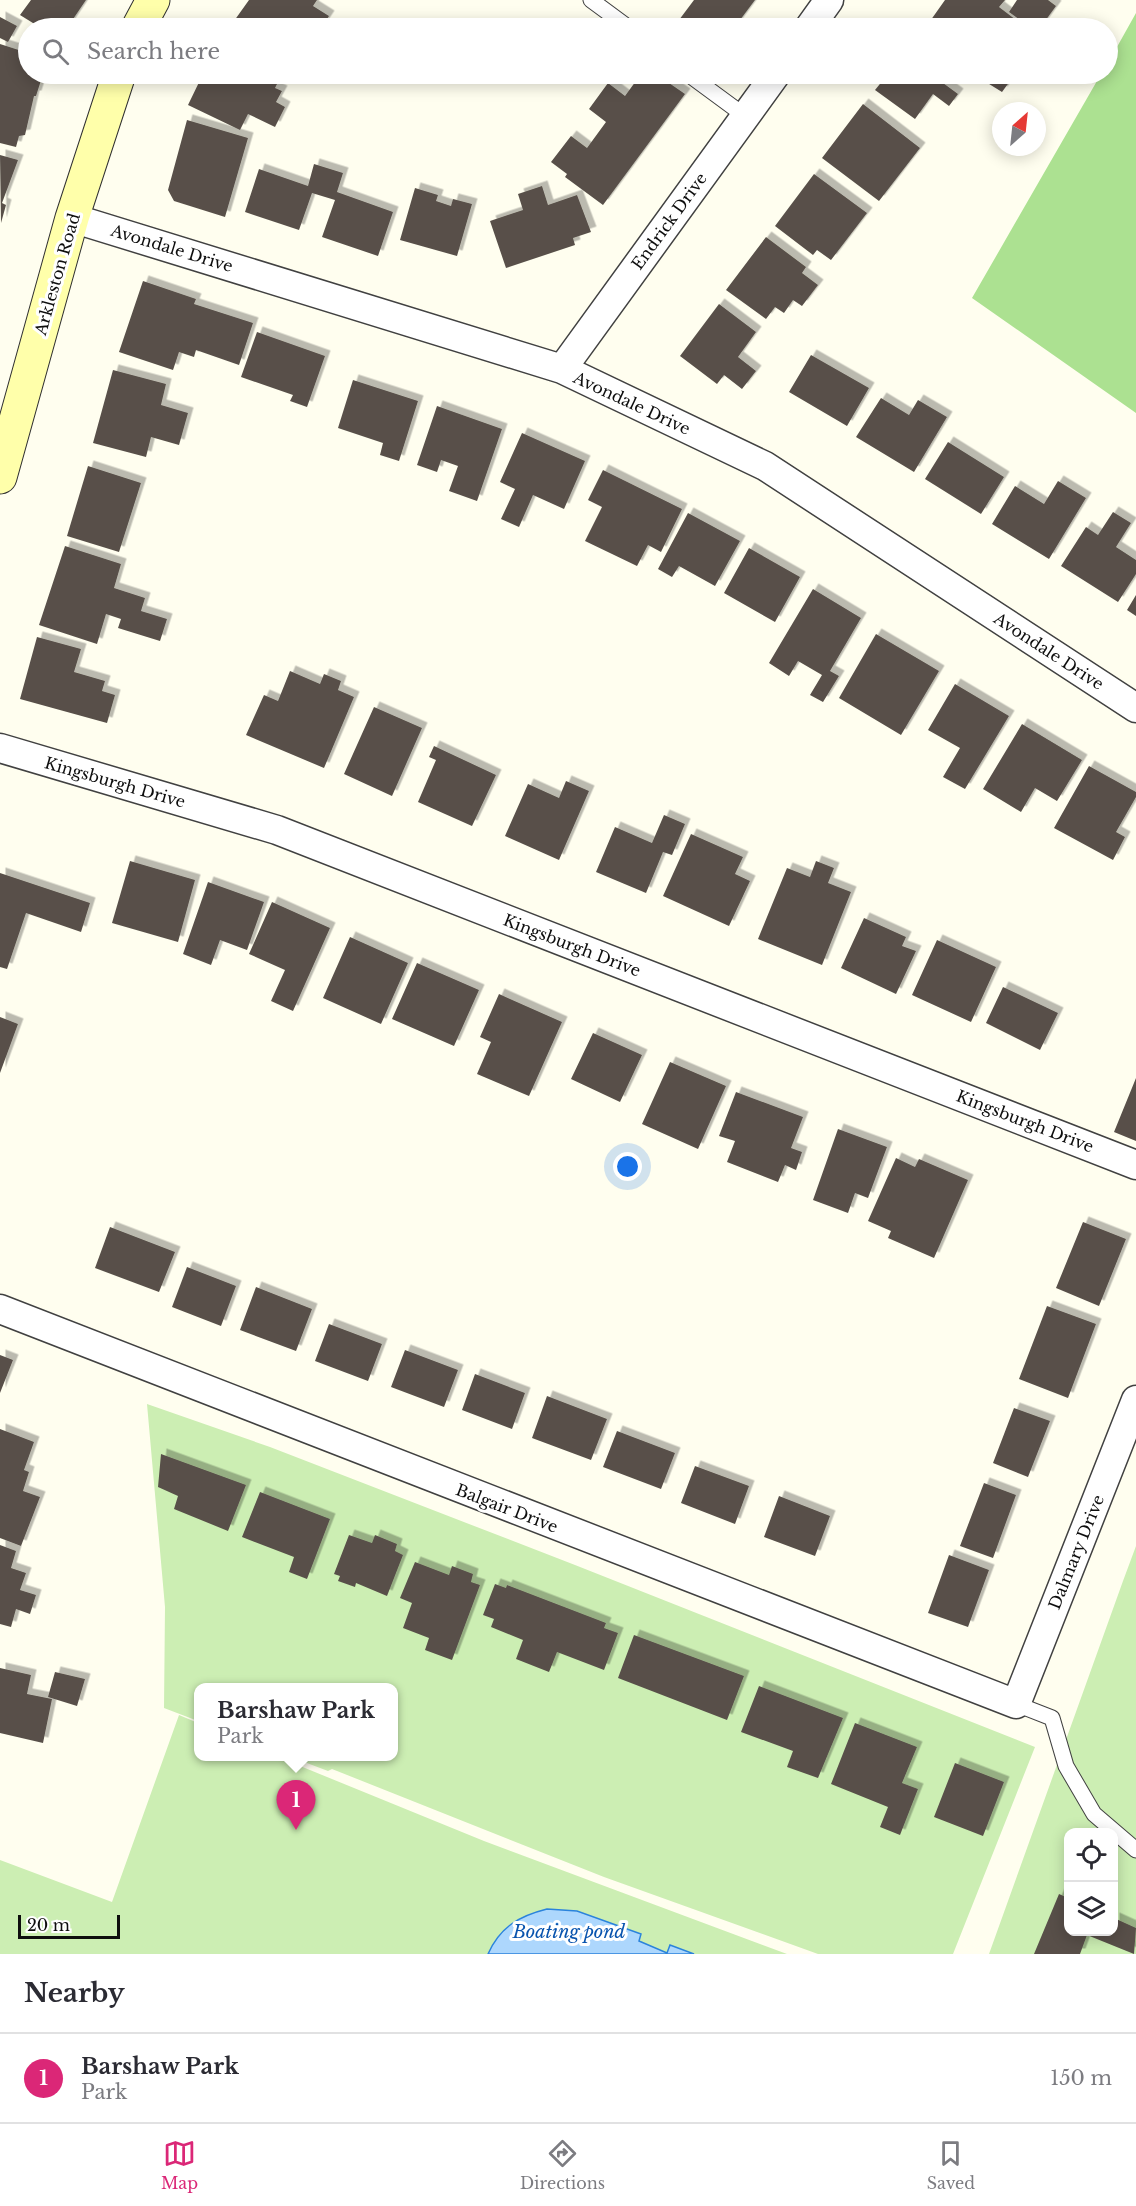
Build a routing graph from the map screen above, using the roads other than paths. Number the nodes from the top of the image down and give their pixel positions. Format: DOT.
graph roads {
  1 [pos="153,0"];
  2 [pos="591,0"];
  3 [pos="830,0"];
  4 [pos="143,18"];
  5 [pos="615,18"];
  6 [pos="816,18"];
  7 [pos="116,84"];
  8 [pos="701,84"];
  9 [pos="769,84"];
  10 [pos="745,117"];
  11 [pos="72,218"];
  12 [pos="562,369"];
  13 [pos="0,477"];
  14 [pos="1136,708"];
  15 [pos="0,748"];
  16 [pos="1136,1165"];
  17 [pos="0,1309"];
  18 [pos="1136,1400"];
  19 [pos="1016,1704"];
  20 [pos="1136,1850"];
  1 -- 4 [label="street"];
  2 -- 5 [label="lane"];
  3 -- 6 [label="street"];
  7 -- 11 [label="street, Arkleston Road"];
  8 -- 10 [label="lane"];
  9 -- 10 [label="street, Endrick Drive"];
  10 -- 12 [label="street, Endrick Drive"];
  11 -- 12 [label="street, Avondale Drive"];
  11 -- 13 [label="street, Arkleston Road"];
  12 -- 14 [label="street, Avondale Drive"];
  15 -- 16 [label="street, Kingsburgh Drive"];
  17 -- 19 [label="street, Balgair Drive"];
  18 -- 19 [label="street, Dalmary Drive"];
  19 -- 20 [label="lane"];
}
